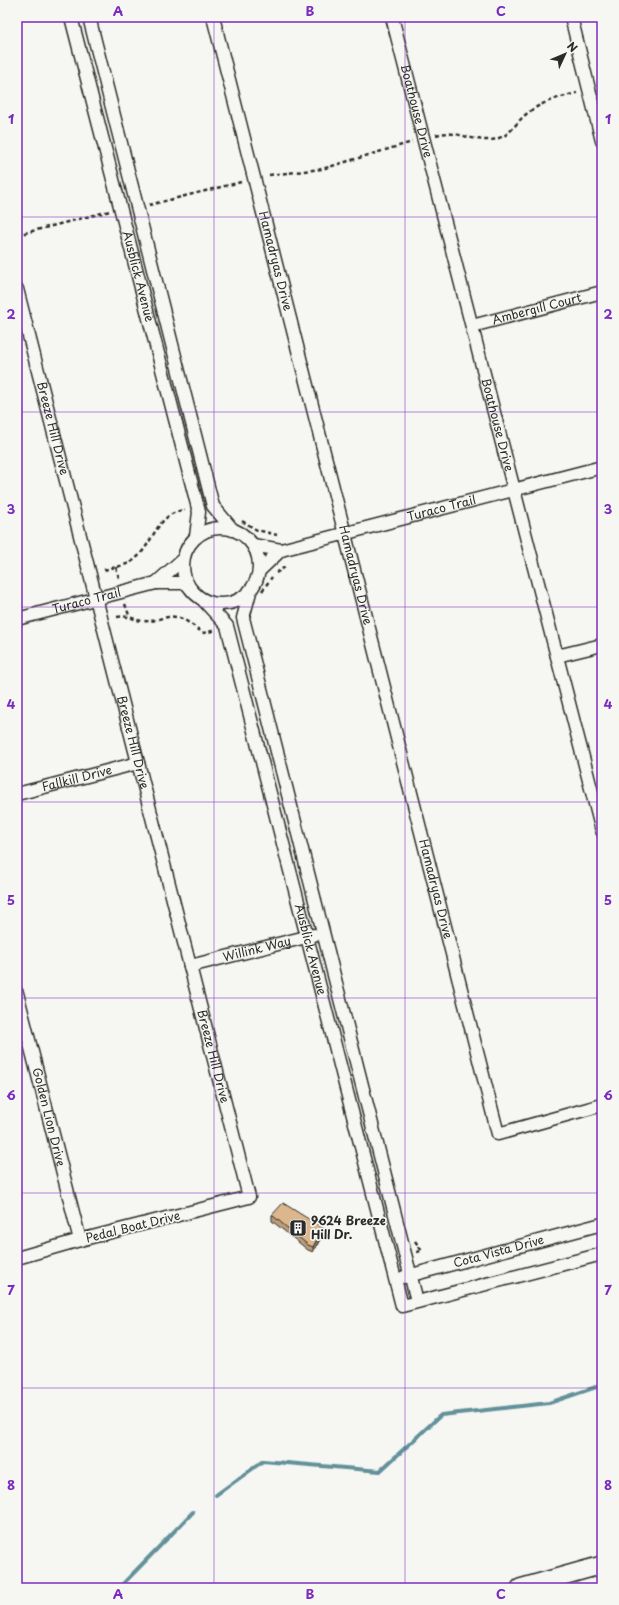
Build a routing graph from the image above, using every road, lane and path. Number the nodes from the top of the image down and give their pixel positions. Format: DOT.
graph roads {
  1 [pos="71,17"];
  2 [pos="89,17"];
  3 [pos="213,17"];
  4 [pos="392,17"];
  5 [pos="571,17"];
  6 [pos="577,94"];
  7 [pos="436,135"];
  8 [pos="602,141"];
  9 [pos="412,142"];
  10 [pos="269,175"];
  11 [pos="241,182"];
  12 [pos="146,206"];
  13 [pos="111,211"];
  14 [pos="17,235"];
  15 [pos="17,289"];
  16 [pos="602,292"];
  17 [pos="472,326"];
  18 [pos="602,467"];
  19 [pos="514,490"];
  20 [pos="185,510"];
  21 [pos="233,530"];
  22 [pos="345,534"];
  23 [pos="196,537"];
  24 [pos="253,545"];
  25 [pos="281,550"];
  26 [pos="184,558"];
  27 [pos="116,567"];
  28 [pos="104,570"];
  29 [pos="260,570"];
  30 [pos="119,578"];
  31 [pos="156,583"];
  32 [pos="187,583"];
  33 [pos="250,592"];
  34 [pos="96,599"];
  35 [pos="204,601"];
  36 [pos="125,603"];
  37 [pos="128,616"];
  38 [pos="117,618"];
  39 [pos="17,619"];
  40 [pos="216,630"];
  41 [pos="602,645"];
  42 [pos="557,656"];
  43 [pos="138,763"];
  44 [pos="17,794"];
  45 [pos="601,827"];
  46 [pos="323,932"];
  47 [pos="307,936"];
  48 [pos="190,966"];
  49 [pos="17,993"];
  50 [pos="602,1105"];
  51 [pos="249,1197"];
  52 [pos="602,1224"];
  53 [pos="80,1240"];
  54 [pos="602,1254"];
  55 [pos="17,1258"];
  56 [pos="410,1275"];
  57 [pos="396,1279"];
  58 [pos="417,1301"];
  59 [pos="602,1565"];
  60 [pos="520,1588"];
  1 -- 23 [label="street, Ausblick Avenue"];
  2 -- 21 [label="street, Ausblick Avenue"];
  3 -- 22 [label="street, Hamadryas Drive"];
  4 -- 17 [label="street, Boathouse Drive"];
  5 -- 8 [label="street"];
  6 -- 7 [label="path"];
  9 -- 10 [label="path"];
  11 -- 12 [label="path"];
  13 -- 14 [label="path"];
  15 -- 34 [label="street, Breeze Hill Drive"];
  16 -- 17 [label="street, Ambergill Court"];
  17 -- 19 [label="street, Boathouse Drive"];
  18 -- 19 [label="street, Turaco Trail"];
  19 -- 22 [label="street, Turaco Trail"];
  19 -- 42 [label="street, Boathouse Drive"];
  20 -- 27 [label="path"];
  21 -- 23 [label="street"];
  21 -- 24 [label="street"];
  22 -- 25 [label="street, Turaco Trail"];
  22 -- 50 [label="street, Hamadryas Drive"];
  23 -- 26 [label="street"];
  24 -- 25 [label="street, Turaco Trail"];
  24 -- 29 [label="street"];
  25 -- 29 [label="street, Turaco Trail"];
  26 -- 31 [label="street, Turaco Trail"];
  26 -- 32 [label="street"];
  27 -- 28 [label="path"];
  27 -- 30 [label="path"];
  29 -- 33 [label="street"];
  31 -- 32 [label="street, Turaco Trail"];
  31 -- 34 [label="street, Turaco Trail"];
  32 -- 35 [label="street"];
  33 -- 35 [label="street"];
  33 -- 46 [label="street, Ausblick Avenue"];
  34 -- 39 [label="street, Turaco Trail"];
  34 -- 43 [label="street, Breeze Hill Drive"];
  35 -- 47 [label="street, Ausblick Avenue"];
  36 -- 37 [label="path"];
  37 -- 38 [label="path"];
  37 -- 40 [label="path"];
  41 -- 42 [label="street"];
  42 -- 45 [label="street, Boathouse Drive"];
  43 -- 44 [label="street, Fallkill Drive"];
  43 -- 48 [label="street, Breeze Hill Drive"];
  46 -- 47 [label="street, Willink Way"];
  46 -- 56 [label="street, Ausblick Avenue"];
  47 -- 48 [label="street, Willink Way"];
  47 -- 57 [label="street, Ausblick Avenue"];
  48 -- 51 [label="street, Breeze Hill Drive"];
  49 -- 53 [label="street, Golden Lion Drive"];
  51 -- 53 [label="street, Pedal Boat Drive"];
  52 -- 56 [label="street, Cota Vista Drive"];
  53 -- 55 [label="street, Pedal Boat Drive"];
  54 -- 58 [label="street"];
  56 -- 57 [label="street, Cota Vista Drive"];
  56 -- 58 [label="street, Ausblick Avenue"];
  57 -- 58 [label="street, Ausblick Avenue"];
  59 -- 60 [label="main road"];
}
